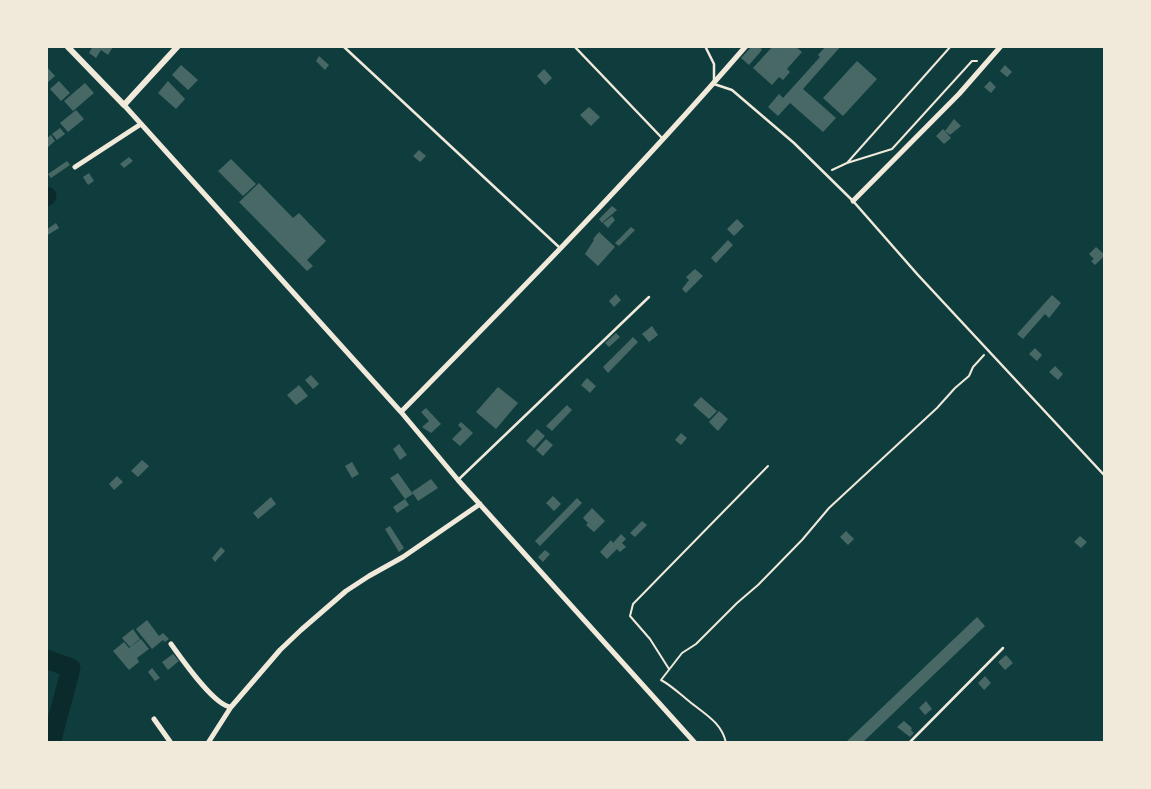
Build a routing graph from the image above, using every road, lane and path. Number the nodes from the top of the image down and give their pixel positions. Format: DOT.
graph roads {
  1 [pos="67,46"];
  2 [pos="178,46"];
  3 [pos="343,46"];
  4 [pos="574,46"];
  5 [pos="704,46"];
  6 [pos="746,46"];
  7 [pos="951,46"];
  8 [pos="1001,46"];
  9 [pos="990,59"];
  10 [pos="714,84"];
  11 [pos="124,105"];
  12 [pos="141,124"];
  13 [pos="664,139"];
  14 [pos="847,163"];
  15 [pos="75,167"];
  16 [pos="825,173"];
  17 [pos="853,201"];
  18 [pos="560,248"];
  19 [pos="648,297"];
  20 [pos="988,352"];
  21 [pos="400,412"];
  22 [pos="768,466"];
  23 [pos="1105,476"];
  24 [pos="458,480"];
  25 [pos="480,504"];
  26 [pos="171,644"];
  27 [pos="1003,648"];
  28 [pos="669,670"];
  29 [pos="231,707"];
  30 [pos="154,719"];
  31 [pos="171,743"];
  32 [pos="208,743"];
  33 [pos="695,743"];
  34 [pos="726,743"];
  35 [pos="909,743"];
  1 -- 11 [label="street"];
  2 -- 11 [label="street"];
  3 -- 18 [label="lane"];
  4 -- 13 [label="lane"];
  5 -- 10 [label="lane"];
  6 -- 10 [label="street"];
  7 -- 14 [label="path"];
  8 -- 9 [label="street"];
  9 -- 14 [label="path"];
  9 -- 17 [label="street"];
  10 -- 13 [label="street"];
  10 -- 16 [label="lane"];
  11 -- 12 [label="street"];
  12 -- 15 [label="street"];
  12 -- 21 [label="street"];
  13 -- 18 [label="street"];
  14 -- 16 [label="path"];
  16 -- 17 [label="lane"];
  17 -- 20 [label="lane"];
  18 -- 21 [label="street"];
  19 -- 24 [label="lane"];
  20 -- 23 [label="lane"];
  20 -- 28 [label="path"];
  21 -- 24 [label="street"];
  22 -- 28 [label="path"];
  24 -- 25 [label="street"];
  25 -- 29 [label="street"];
  25 -- 33 [label="street"];
  26 -- 29 [label="street"];
  27 -- 35 [label="lane"];
  28 -- 34 [label="path"];
  29 -- 32 [label="street"];
  30 -- 31 [label="street"];
}
